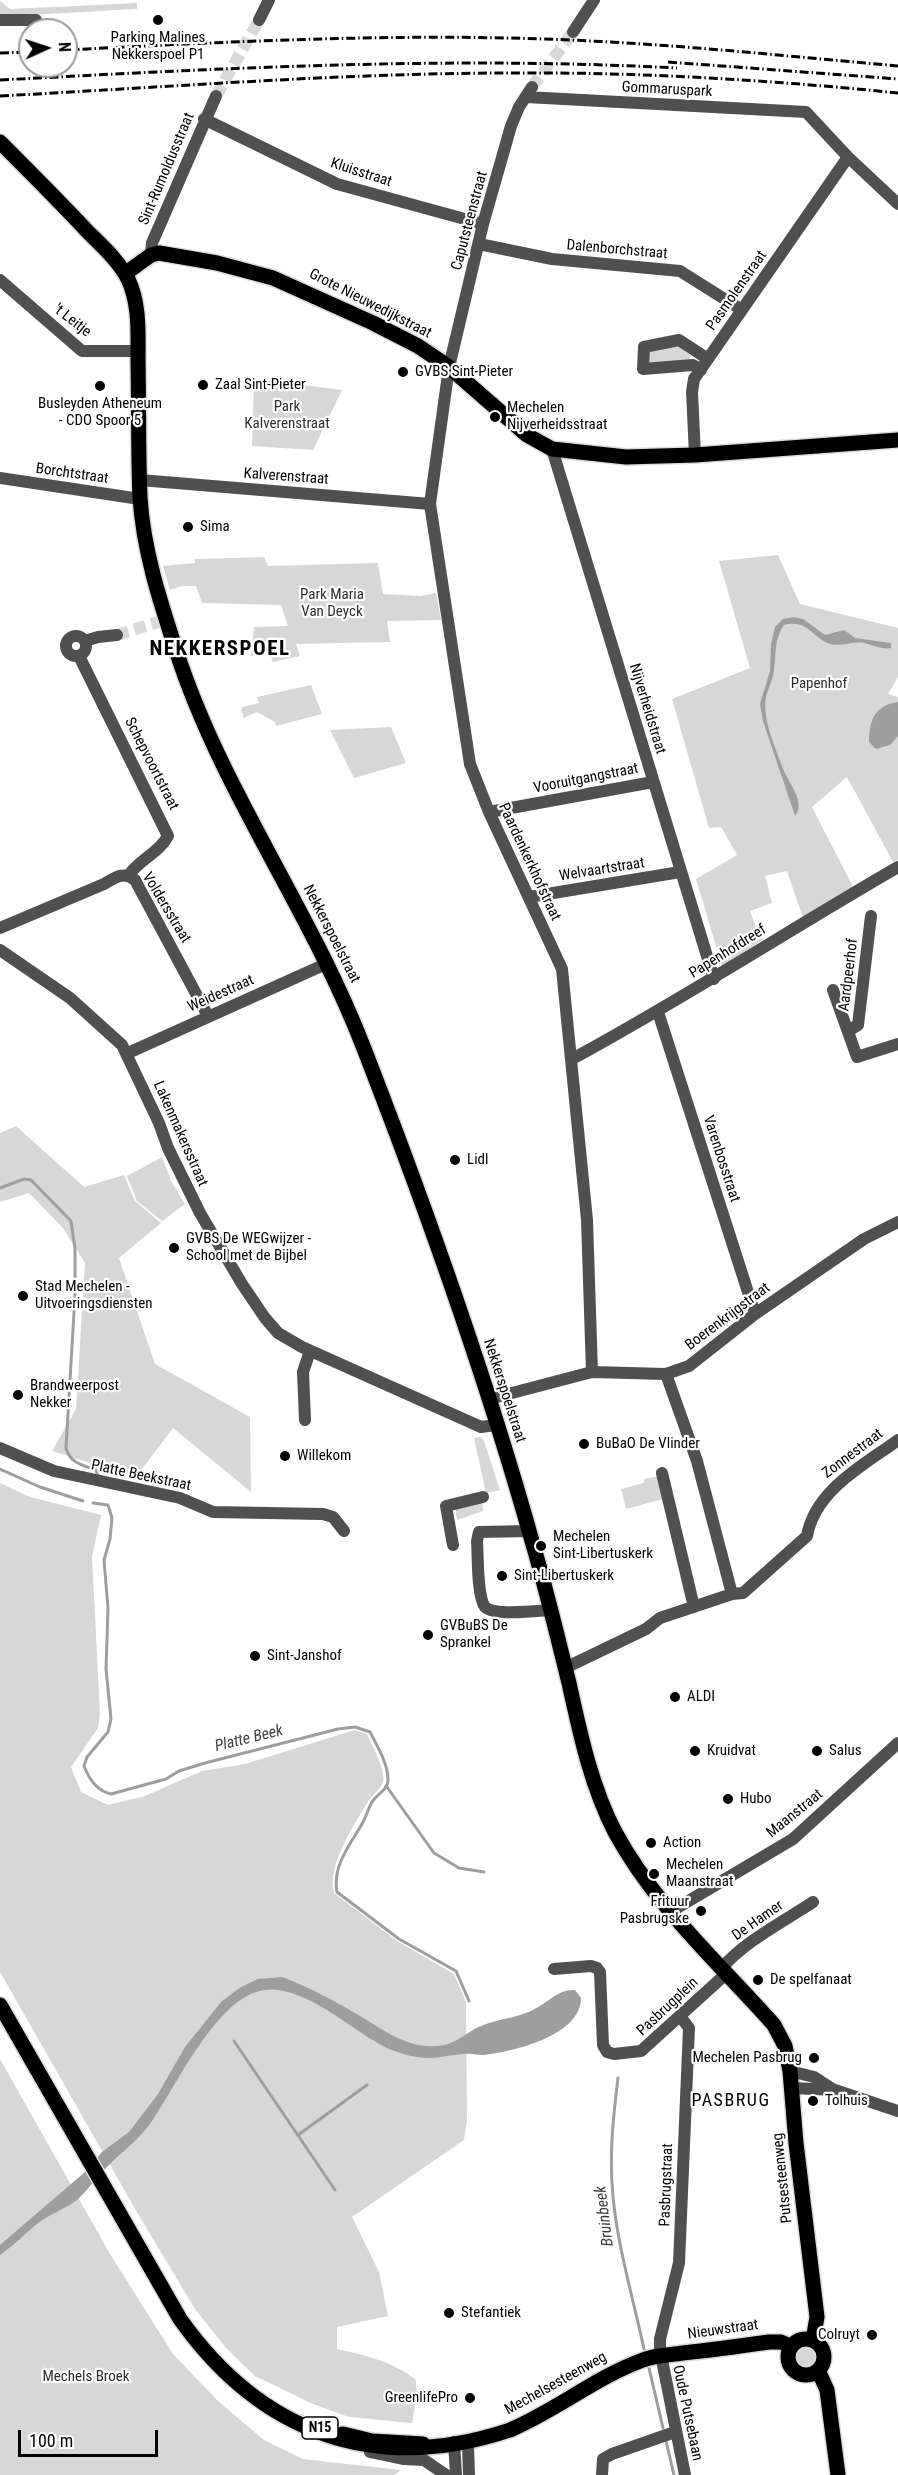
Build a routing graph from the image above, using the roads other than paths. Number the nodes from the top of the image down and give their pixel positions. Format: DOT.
graph roads {
  1 [pos="269,0"];
  2 [pos="594,0"];
  3 [pos="0,20"];
  4 [pos="259,20"];
  5 [pos="18,21"];
  6 [pos="573,32"];
  7 [pos="529,92"];
  8 [pos="216,96"];
  9 [pos="204,119"];
  10 [pos="0,142"];
  11 [pos="0,152"];
  12 [pos="848,157"];
  13 [pos="18,160"];
  14 [pos="898,204"];
  15 [pos="483,224"];
  16 [pos="479,244"];
  17 [pos="151,255"];
  18 [pos="129,271"];
  19 [pos="0,280"];
  20 [pos="742,310"];
  21 [pos="138,351"];
  22 [pos="708,359"];
  23 [pos="449,367"];
  24 [pos="701,370"];
  25 [pos="898,440"];
  26 [pos="552,449"];
  27 [pos="695,455"];
  28 [pos="0,478"];
  29 [pos="140,480"];
  30 [pos="140,499"];
  31 [pos="430,504"];
  32 [pos="117,635"];
  33 [pos="85,641"];
  34 [pos="79,656"];
  35 [pos="653,782"];
  36 [pos="489,812"];
  37 [pos="898,867"];
  38 [pos="680,872"];
  39 [pos="129,875"];
  40 [pos="529,897"];
  41 [pos="871,916"];
  42 [pos="0,928"];
  43 [pos="0,950"];
  44 [pos="328,963"];
  45 [pos="714,979"];
  46 [pos="833,990"];
  47 [pos="658,1012"];
  48 [pos="208,1016"];
  49 [pos="848,1031"];
  50 [pos="898,1044"];
  51 [pos="128,1053"];
  52 [pos="572,1059"];
  53 [pos="898,1222"];
  54 [pos="755,1314"];
  55 [pos="310,1351"];
  56 [pos="592,1372"];
  57 [pos="666,1374"];
  58 [pos="489,1399"];
  59 [pos="305,1420"];
  60 [pos="496,1425"];
  61 [pos="898,1440"];
  62 [pos="0,1448"];
  63 [pos="662,1473"];
  64 [pos="483,1497"];
  65 [pos="344,1531"];
  66 [pos="530,1532"];
  67 [pos="453,1545"];
  68 [pos="732,1594"];
  69 [pos="694,1607"];
  70 [pos="550,1610"];
  71 [pos="565,1668"];
  72 [pos="898,1743"];
  73 [pos="813,1902"];
  74 [pos="670,1912"];
  75 [pos="554,1969"];
  76 [pos="725,1971"];
  77 [pos="0,2005"];
  78 [pos="680,2016"];
  79 [pos="790,2071"];
  80 [pos="792,2088"];
  81 [pos="835,2090"];
  82 [pos="898,2111"];
  83 [pos="813,2340"];
  84 [pos="790,2346"];
  85 [pos="207,2354"];
  86 [pos="661,2356"];
  87 [pos="818,2370"];
  88 [pos="675,2432"];
  89 [pos="459,2445"];
  90 [pos="370,2452"];
  91 [pos="446,2475"];
  92 [pos="456,2475"];
  93 [pos="468,2475"];
  94 [pos="602,2475"];
  95 [pos="685,2475"];
  96 [pos="838,2475"];
  1 -- 4 [label="street"];
  2 -- 6 [label="street"];
  3 -- 5 [label="street"];
  7 -- 12 [label="street, Gommaruspark"];
  7 -- 15 [label="street, Caputsteenstraat"];
  8 -- 9 [label="street, Sint-Rumoldusstraat"];
  9 -- 15 [label="street, Kluisstraat"];
  9 -- 17 [label="street, Sint-Rumoldusstraat"];
  10 -- 13 [label="main road, Nekkerspoelstraat"];
  11 -- 13 [label="main road, Nekkerspoelstraat"];
  12 -- 14 [label="street"];
  12 -- 20 [label="street, Pasmolenstraat"];
  13 -- 18 [label="main road, Nekkerspoelstraat"];
  15 -- 16 [label="street, Caputsteenstraat"];
  16 -- 20 [label="street, Dalenborchstraat"];
  16 -- 23 [label="street, Caputsteenstraat"];
  17 -- 18 [label="main road"];
  17 -- 23 [label="main road, Grote Nieuwedijkstraat"];
  18 -- 21 [label="main road, Nekkerspoelstraat"];
  19 -- 21 [label="street, 't Leitje"];
  20 -- 22 [label="street, Pasmolenstraat"];
  21 -- 29 [label="main road, Nekkerspoelstraat"];
  22 -- 24 [label="street, Pasmolenstraat"];
  22 -- 24 [label="street"];
  23 -- 26 [label="main road, Grote Nieuwedijkstraat"];
  23 -- 31 [label="street, Paardenkerkhofstraat"];
  24 -- 27 [label="street, Pasmolenstraat"];
  25 -- 27 [label="main road, Grote Nieuwedijkstraat"];
  26 -- 27 [label="main road, Grote Nieuwedijkstraat"];
  26 -- 35 [label="street, Nijverheidstraat"];
  28 -- 30 [label="street, Borchtstraat"];
  29 -- 30 [label="main road, Nekkerspoelstraat"];
  29 -- 31 [label="street, Kalverenstraat"];
  30 -- 44 [label="main road, Nekkerspoelstraat"];
  31 -- 36 [label="street, Paardenkerkhofstraat"];
  32 -- 33 [label="street, Schepvoortstraat"];
  33 -- 34 [label="street"];
  33 -- 34 [label="street, Schepvoortstraat"];
  34 -- 39 [label="street, Schepvoortstraat"];
  35 -- 36 [label="street, Vooruitgangstraat"];
  35 -- 38 [label="street, Nijverheidstraat"];
  36 -- 40 [label="street, Paardenkerkhofstraat"];
  37 -- 45 [label="street, Papenhofdreef"];
  38 -- 40 [label="street, Welvaartstraat"];
  38 -- 45 [label="street, Nijverheidstraat"];
  39 -- 42 [label="street, Voldersstraat"];
  39 -- 48 [label="street, Voldersstraat"];
  40 -- 52 [label="street, Paardenkerkhofstraat"];
  41 -- 49 [label="street, Aardpeerhof"];
  43 -- 51 [label="street, Lakenmakersstraat"];
  44 -- 48 [label="street, Weidestraat"];
  44 -- 58 [label="main road, Nekkerspoelstraat"];
  45 -- 47 [label="street, Papenhofdreef"];
  46 -- 49 [label="street"];
  47 -- 52 [label="street, Papenhofdreef"];
  47 -- 54 [label="street, Varenbosstraat"];
  48 -- 51 [label="street, Weidestraat"];
  49 -- 50 [label="street"];
  51 -- 55 [label="street, Lakenmakersstraat"];
  52 -- 56 [label="street, Paardenkerkhofstraat"];
  53 -- 54 [label="street, Boerenkrijgstraat"];
  54 -- 57 [label="street, Boerenkrijgstraat"];
  55 -- 59 [label="street"];
  55 -- 60 [label="street, Lakenmakersstraat"];
  56 -- 57 [label="street, Boerenkrijgstraat"];
  56 -- 58 [label="street, Boerenkrijgstraat"];
  57 -- 68 [label="street"];
  58 -- 60 [label="main road, Nekkerspoelstraat"];
  60 -- 66 [label="main road, Nekkerspoelstraat"];
  61 -- 68 [label="street, Zonnestraat"];
  62 -- 65 [label="street, Platte Beekstraat"];
  63 -- 69 [label="street"];
  64 -- 67 [label="street"];
  66 -- 70 [label="main road, Nekkerspoelstraat"];
  66 -- 70 [label="street"];
  68 -- 69 [label="street, Zonnestraat"];
  69 -- 71 [label="street, Zonnestraat"];
  70 -- 71 [label="main road, Nekkerspoelstraat"];
  71 -- 74 [label="main road, Nekkerspoelstraat"];
  72 -- 74 [label="street, Maanstraat"];
  73 -- 76 [label="street, De Hamer"];
  74 -- 76 [label="main road, Putsesteenweg"];
  75 -- 78 [label="street, Pasbrugplein"];
  76 -- 78 [label="street, Pasbrugplein"];
  76 -- 79 [label="main road, Putsesteenweg"];
  77 -- 85 [label="main road, N15"];
  78 -- 86 [label="street, Pasbrugstraat"];
  79 -- 80 [label="main road, Putsesteenweg"];
  79 -- 81 [label="street"];
  80 -- 81 [label="street"];
  80 -- 83 [label="main road, Putsesteenweg"];
  81 -- 82 [label="street"];
  83 -- 84 [label="main road, N15"];
  83 -- 87 [label="main road"];
  84 -- 86 [label="main road, Nieuwstraat / N15"];
  84 -- 87 [label="main road"];
  85 -- 89 [label="main road, N15"];
  85 -- 90 [label="main road, N15"];
  86 -- 88 [label="street, Oude Putsebaan"];
  86 -- 89 [label="main road, Mechelsesteenweg / N15"];
  87 -- 96 [label="main road"];
  88 -- 94 [label="street"];
  88 -- 95 [label="street, Oude Putsebaan"];
  89 -- 90 [label="main road, N15"];
  89 -- 92 [label="street"];
  89 -- 93 [label="street"];
  90 -- 91 [label="street, N15"];
}
